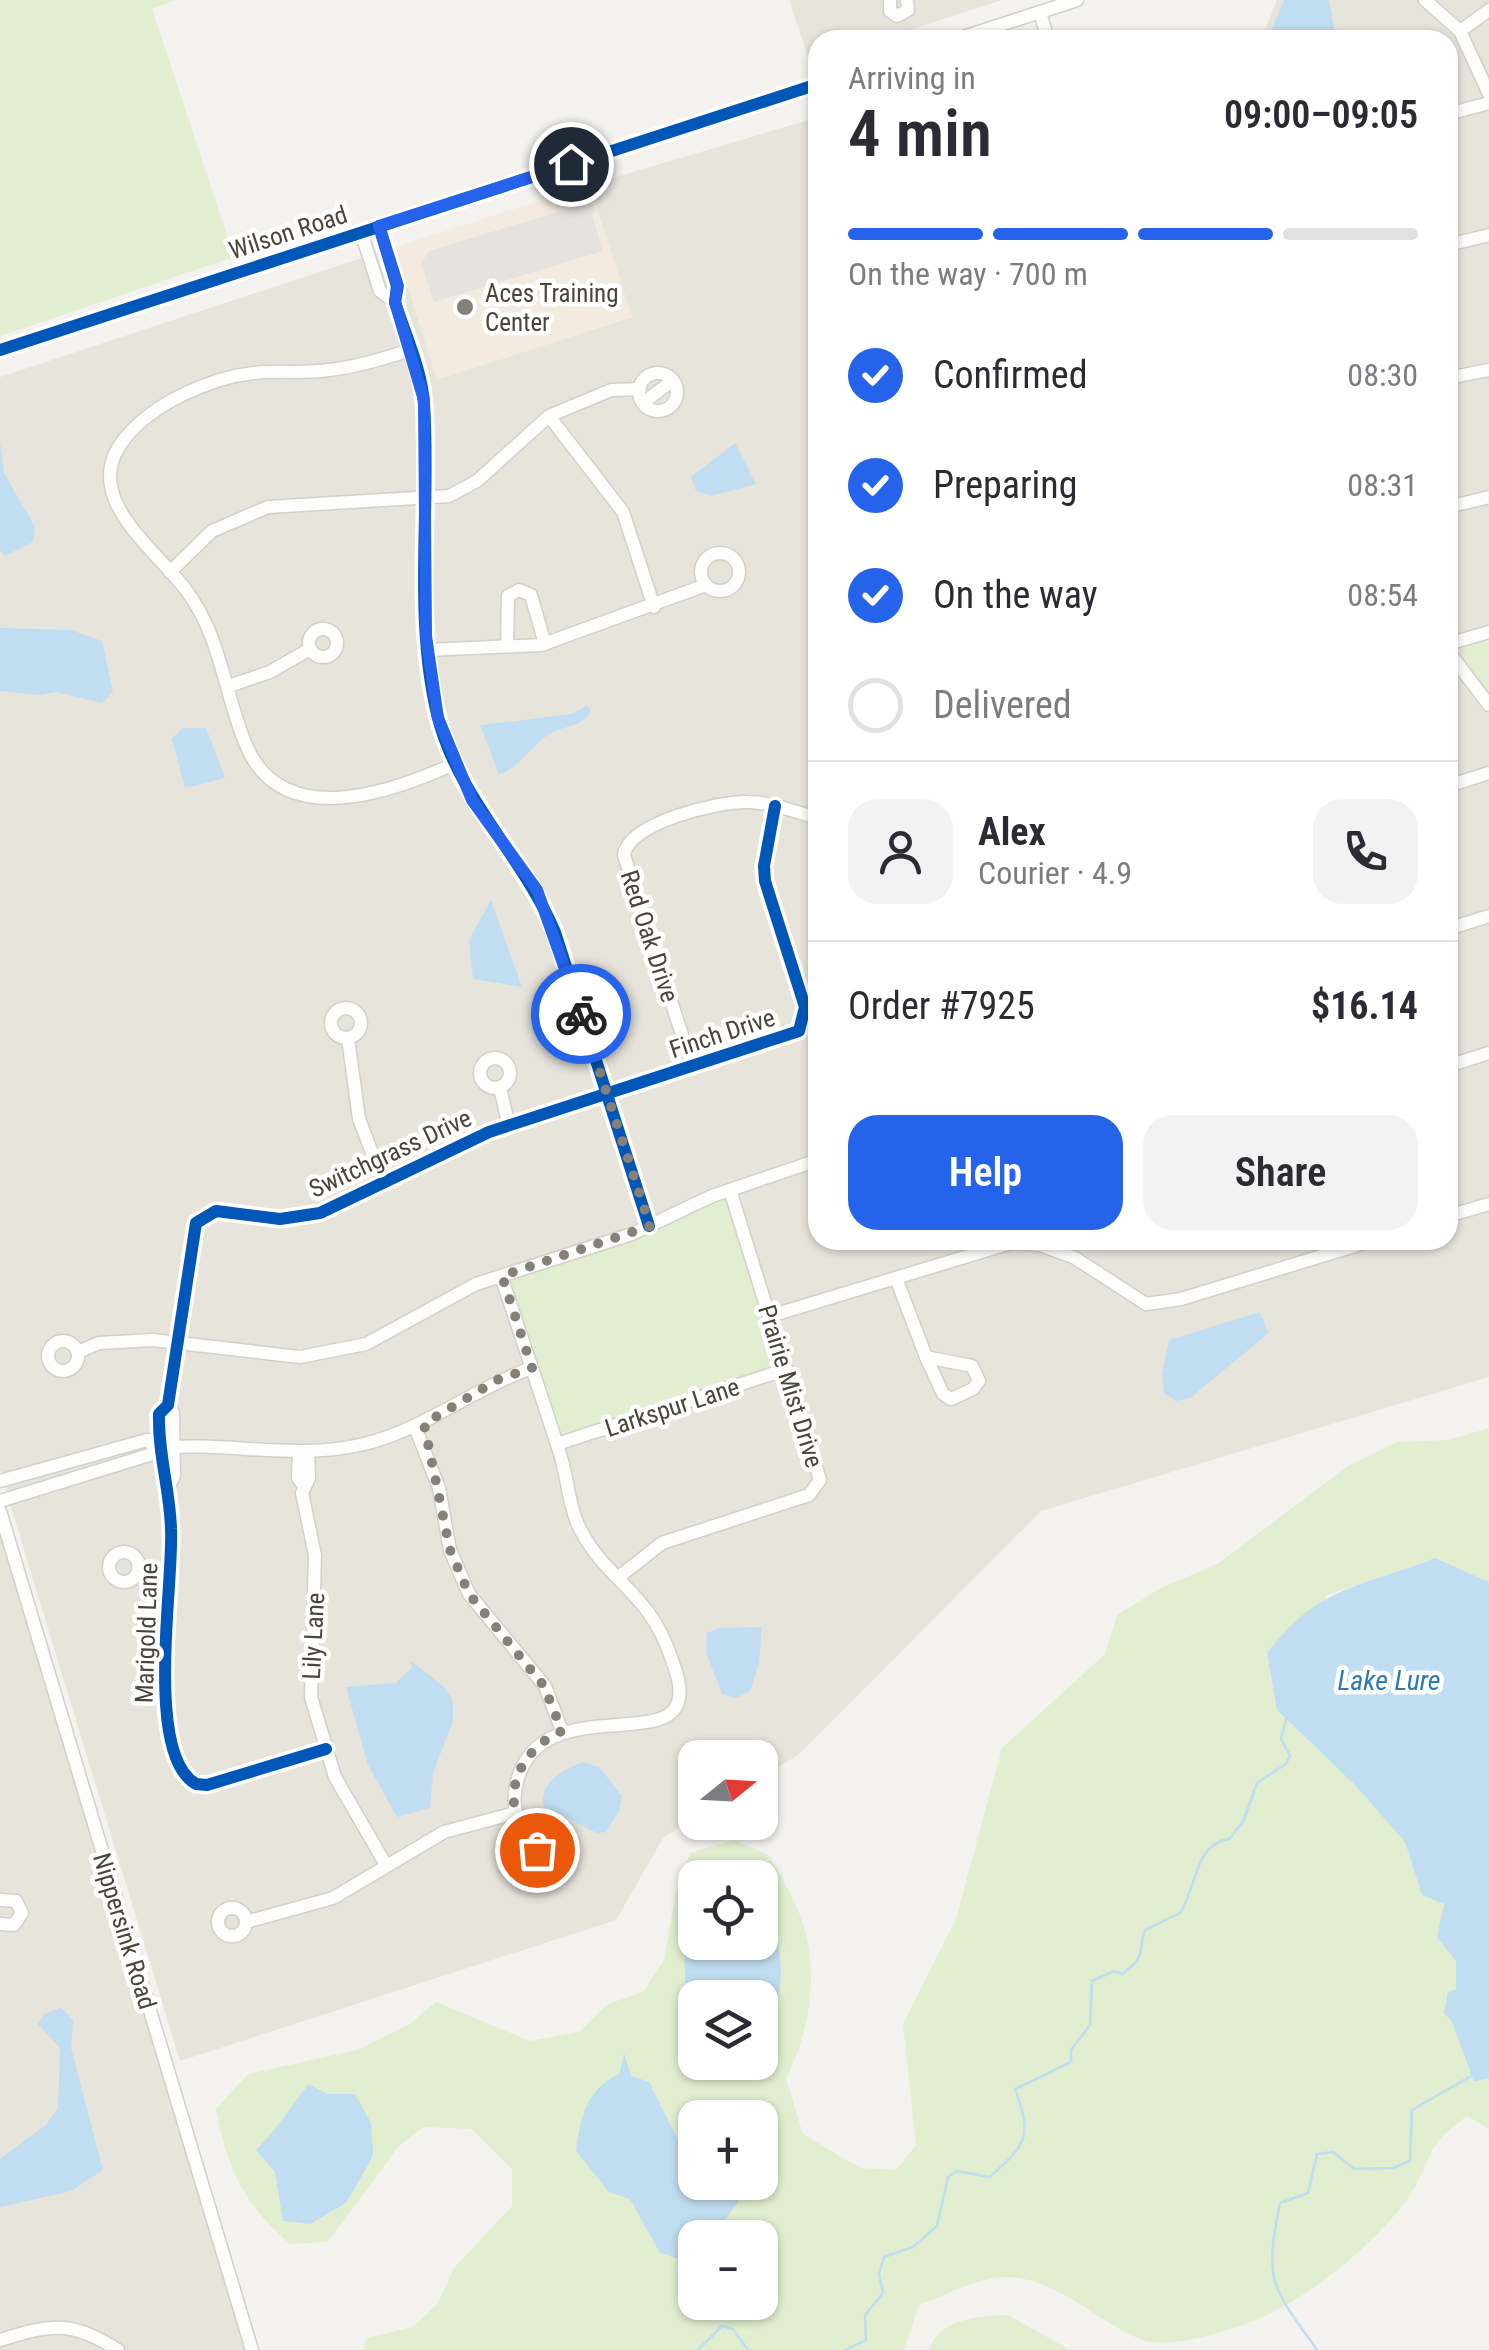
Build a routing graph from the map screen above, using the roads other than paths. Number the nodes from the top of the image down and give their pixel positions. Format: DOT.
graph roads {
  1 [pos="889,0"];
  2 [pos="907,0"];
  3 [pos="1077,0"];
  4 [pos="1425,0"];
  5 [pos="1489,10"];
  6 [pos="1040,12"];
  7 [pos="985,30"];
  8 [pos="1045,30"];
  9 [pos="1460,30"];
  10 [pos="808,87"];
  11 [pos="1489,94"];
  12 [pos="1489,102"];
  13 [pos="1458,111"];
  14 [pos="379,226"];
  15 [pos="361,232"];
  16 [pos="1489,235"];
  17 [pos="1458,243"];
  18 [pos="395,302"];
  19 [pos="0,350"];
  20 [pos="410,350"];
  21 [pos="1489,370"];
  22 [pos="1458,376"];
  23 [pos="642,396"];
  24 [pos="549,416"];
  25 [pos="1489,497"];
  26 [pos="426,501"];
  27 [pos="1458,505"];
  28 [pos="170,572"];
  29 [pos="706,585"];
  30 [pos="654,607"];
  31 [pos="1489,632"];
  32 [pos="545,644"];
  33 [pos="1458,644"];
  34 [pos="507,646"];
  35 [pos="310,649"];
  36 [pos="427,650"];
  37 [pos="1458,662"];
  38 [pos="228,686"];
  39 [pos="1489,705"];
  40 [pos="454,764"];
  41 [pos="1489,772"];
  42 [pos="1458,783"];
  43 [pos="775,806"];
  44 [pos="808,815"];
  45 [pos="1489,916"];
  46 [pos="1458,926"];
  47 [pos="348,1038"];
  48 [pos="1489,1053"];
  49 [pos="1458,1063"];
  50 [pos="692,1066"];
  51 [pos="500,1088"];
  52 [pos="607,1094"];
  53 [pos="509,1126"];
  54 [pos="808,1163"];
  55 [pos="383,1181"];
  56 [pos="730,1190"];
  57 [pos="1489,1204"];
  58 [pos="1458,1213"];
  59 [pos="650,1226"];
  60 [pos="985,1250"];
  61 [pos="1053,1250"];
  62 [pos="1342,1250"];
  63 [pos="502,1276"];
  64 [pos="896,1278"];
  65 [pos="770,1316"];
  66 [pos="177,1344"];
  67 [pos="78,1352"];
  68 [pos="926,1357"];
  69 [pos="532,1368"];
  70 [pos="787,1369"];
  71 [pos="168,1406"];
  72 [pos="419,1425"];
  73 [pos="557,1444"];
  74 [pos="158,1448"];
  75 [pos="303,1453"];
  76 [pos="0,1482"];
  77 [pos="0,1501"];
  78 [pos="0,1511"];
  79 [pos="138,1568"];
  80 [pos="171,1572"];
  81 [pos="620,1576"];
  82 [pos="562,1731"];
  83 [pos="326,1749"];
  84 [pos="515,1813"];
  85 [pos="538,1846"];
  86 [pos="386,1865"];
  87 [pos="0,1900"];
  88 [pos="246,1922"];
  89 [pos="0,1924"];
  90 [pos="0,2340"];
  91 [pos="247,2349"];
  92 [pos="118,2350"];
  1 -- 2 [label="street"];
  3 -- 6 [label="street"];
  4 -- 9 [label="street"];
  5 -- 9 [label="street"];
  6 -- 7 [label="street"];
  6 -- 8 [label="street"];
  9 -- 11 [label="street"];
  10 -- 14 [label="street, Wilson Road"];
  12 -- 13 [label="street"];
  14 -- 15 [label="street, Wilson Road"];
  14 -- 18 [label="street"];
  15 -- 18 [label="street"];
  15 -- 19 [label="street, Wilson Road"];
  16 -- 17 [label="street"];
  18 -- 20 [label="street"];
  20 -- 26 [label="street"];
  20 -- 28 [label="street"];
  21 -- 22 [label="street"];
  23 -- 23 [label="street"];
  23 -- 24 [label="street"];
  24 -- 26 [label="street"];
  24 -- 30 [label="street"];
  25 -- 27 [label="street"];
  26 -- 28 [label="street"];
  26 -- 36 [label="street"];
  28 -- 38 [label="street"];
  29 -- 30 [label="street"];
  30 -- 32 [label="street"];
  31 -- 33 [label="street"];
  32 -- 34 [label="street"];
  32 -- 34 [label="street"];
  34 -- 36 [label="street"];
  35 -- 38 [label="street"];
  36 -- 40 [label="street"];
  37 -- 39 [label="street"];
  38 -- 40 [label="street"];
  40 -- 52 [label="street"];
  41 -- 42 [label="street"];
  43 -- 44 [label="street"];
  43 -- 50 [label="street, Finch Drive"];
  43 -- 50 [label="street, Red Oak Drive"];
  45 -- 46 [label="street"];
  47 -- 55 [label="street"];
  48 -- 49 [label="street"];
  50 -- 52 [label="street, Finch Drive"];
  51 -- 53 [label="street"];
  52 -- 53 [label="street, Switchgrass Drive"];
  52 -- 59 [label="street"];
  53 -- 55 [label="street, Switchgrass Drive"];
  54 -- 56 [label="street"];
  55 -- 66 [label="street, Switchgrass Drive"];
  56 -- 59 [label="street"];
  56 -- 65 [label="street, Prairie Mist Drive"];
  57 -- 58 [label="street"];
  59 -- 63 [label="street"];
  60 -- 64 [label="street"];
  61 -- 62 [label="street"];
  63 -- 66 [label="street"];
  63 -- 69 [label="street"];
  64 -- 65 [label="street"];
  64 -- 68 [label="street"];
  65 -- 70 [label="street, Prairie Mist Drive"];
  66 -- 67 [label="street"];
  66 -- 71 [label="street, Switchgrass Drive"];
  69 -- 72 [label="street"];
  69 -- 73 [label="street"];
  70 -- 73 [label="street, Larkspur Lane"];
  70 -- 81 [label="street, Prairie Mist Drive"];
  71 -- 74 [label="street, Marigold Lane"];
  72 -- 75 [label="street"];
  72 -- 82 [label="street"];
  73 -- 81 [label="street"];
  74 -- 75 [label="street"];
  74 -- 76 [label="street"];
  74 -- 77 [label="street"];
  74 -- 80 [label="street, Marigold Lane"];
  75 -- 83 [label="street, Lily Lane"];
  78 -- 91 [label="street, Nippersink Road"];
  79 -- 80 [label="street"];
  80 -- 83 [label="street, Marigold Lane"];
  81 -- 82 [label="street"];
  82 -- 84 [label="street"];
  83 -- 86 [label="street, Lily Lane"];
  84 -- 85 [label="street"];
  84 -- 86 [label="street"];
  86 -- 88 [label="street"];
  87 -- 89 [label="street"];
  90 -- 92 [label="street"];
}
